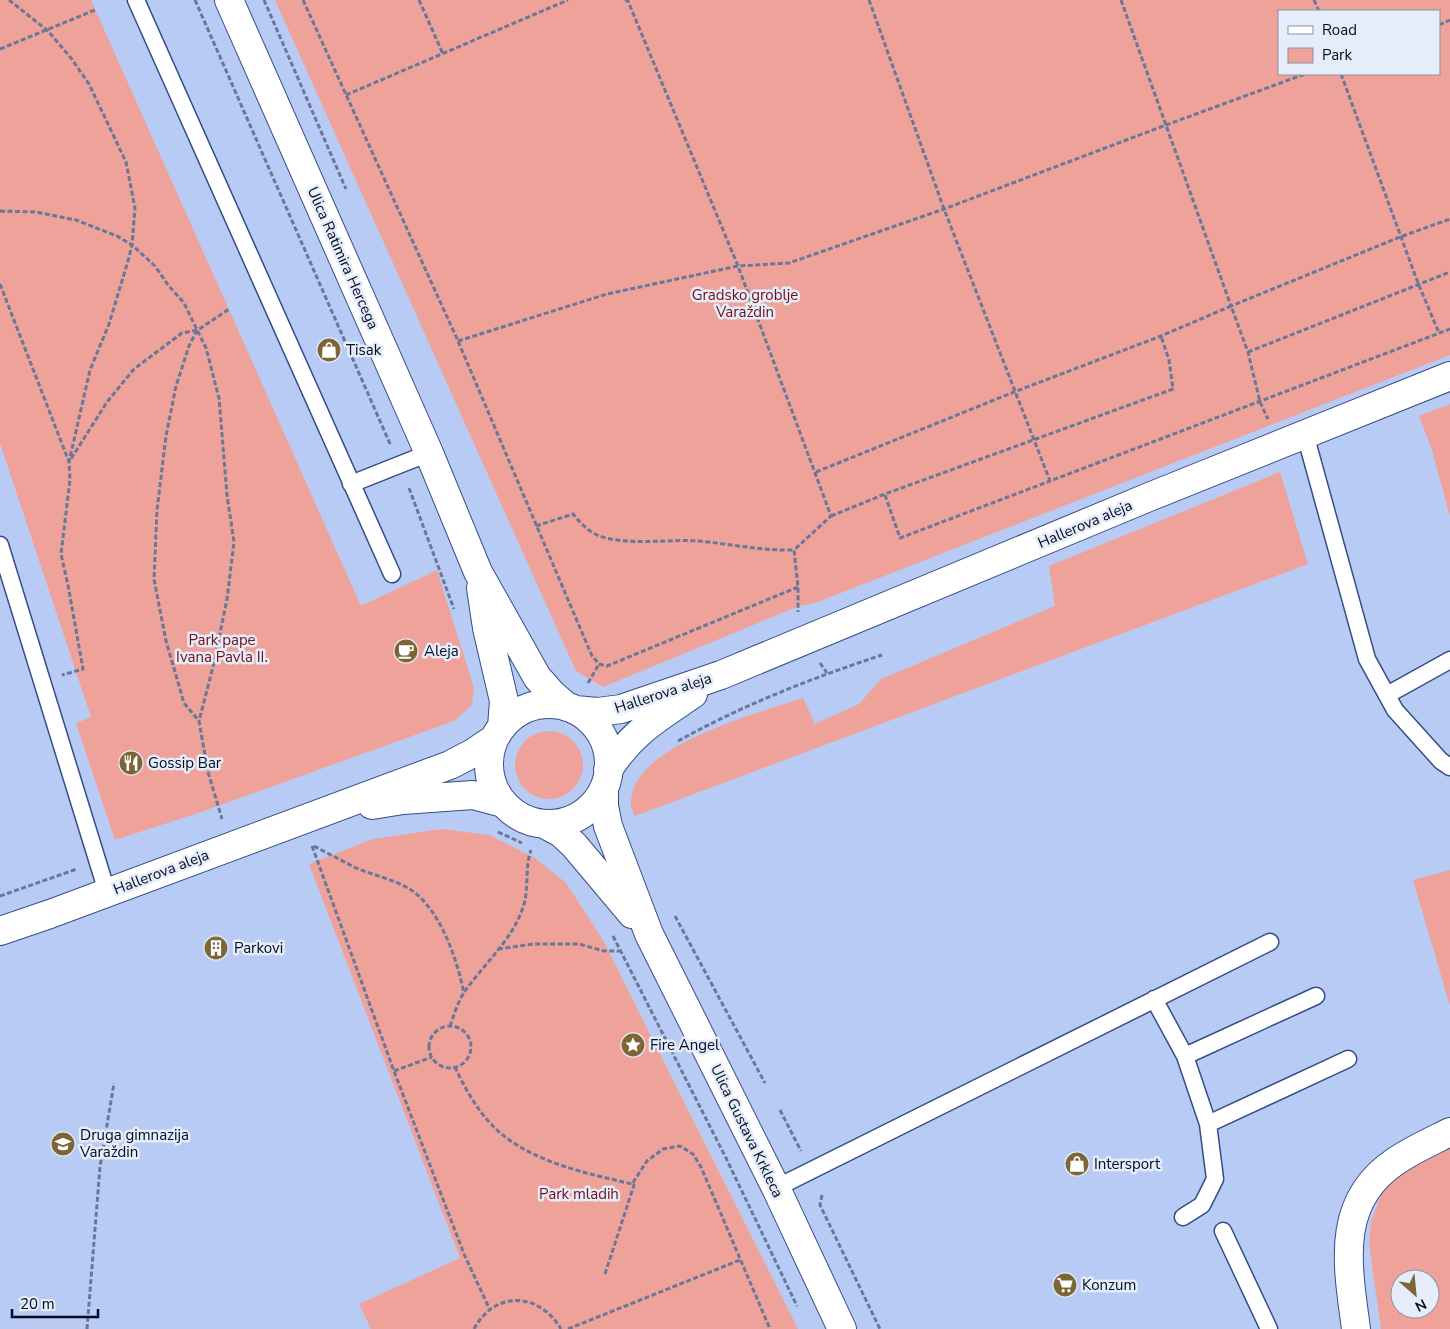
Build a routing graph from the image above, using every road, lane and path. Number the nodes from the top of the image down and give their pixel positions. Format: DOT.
graph roads {
  1 [pos="9,0"];
  2 [pos="136,0"];
  3 [pos="195,0"];
  4 [pos="229,0"];
  5 [pos="303,0"];
  6 [pos="419,0"];
  7 [pos="568,0"];
  8 [pos="627,0"];
  9 [pos="869,0"];
  10 [pos="1121,0"];
  11 [pos="95,10"];
  12 [pos="48,30"];
  13 [pos="0,49"];
  14 [pos="443,54"];
  15 [pos="1302,75"];
  16 [pos="1341,75"];
  17 [pos="346,95"];
  18 [pos="1166,125"];
  19 [pos="944,209"];
  20 [pos="0,211"];
  21 [pos="1450,219"];
  22 [pos="1400,237"];
  23 [pos="132,246"];
  24 [pos="738,266"];
  25 [pos="1450,272"];
  26 [pos="1418,283"];
  27 [pos="0,284"];
  28 [pos="1231,306"];
  29 [pos="229,309"];
  30 [pos="1450,329"];
  31 [pos="198,330"];
  32 [pos="1439,333"];
  33 [pos="1161,336"];
  34 [pos="458,341"];
  35 [pos="1248,352"];
  36 [pos="1450,376"];
  37 [pos="1014,392"];
  38 [pos="1260,402"];
  39 [pos="1306,434"];
  40 [pos="1034,440"];
  41 [pos="1276,446"];
  42 [pos="393,450"];
  43 [pos="429,453"];
  44 [pos="69,462"];
  45 [pos="816,472"];
  46 [pos="1050,481"];
  47 [pos="351,484"];
  48 [pos="408,488"];
  49 [pos="885,494"];
  50 [pos="831,516"];
  51 [pos="536,526"];
  52 [pos="0,545"];
  53 [pos="794,550"];
  54 [pos="478,572"];
  55 [pos="392,574"];
  56 [pos="798,587"];
  57 [pos="455,614"];
  58 [pos="797,621"];
  59 [pos="882,655"];
  60 [pos="1450,660"];
  61 [pos="599,664"];
  62 [pos="721,674"];
  63 [pos="42,682"];
  64 [pos="1387,695"];
  65 [pos="576,701"];
  66 [pos="199,721"];
  67 [pos="498,733"];
  68 [pos="674,743"];
  69 [pos="1450,766"];
  70 [pos="606,779"];
  71 [pos="503,803"];
  72 [pos="322,813"];
  73 [pos="222,819"];
  74 [pos="493,830"];
  75 [pos="538,840"];
  76 [pos="320,842"];
  77 [pos="523,843"];
  78 [pos="311,844"];
  79 [pos="107,892"];
  80 [pos="675,916"];
  81 [pos="610,930"];
  82 [pos="0,931"];
  83 [pos="649,934"];
  84 [pos="1270,942"];
  85 [pos="497,949"];
  86 [pos="621,951"];
  87 [pos="464,993"];
  88 [pos="1316,996"];
  89 [pos="1154,999"];
  90 [pos="450,1026"];
  91 [pos="1185,1056"];
  92 [pos="432,1057"];
  93 [pos="1348,1059"];
  94 [pos="455,1067"];
  95 [pos="394,1071"];
  96 [pos="114,1083"];
  97 [pos="765,1083"];
  98 [pos="780,1110"];
  99 [pos="1208,1124"];
  100 [pos="1450,1132"];
  101 [pos="801,1152"];
  102 [pos="632,1184"];
  103 [pos="776,1188"];
  104 [pos="822,1195"];
  105 [pos="1183,1217"];
  106 [pos="1223,1231"];
  107 [pos="740,1260"];
  108 [pos="605,1274"];
  109 [pos="490,1310"];
  110 [pos="800,1312"];
  111 [pos="87,1329"];
  112 [pos="474,1329"];
  113 [pos="561,1329"];
  114 [pos="568,1329"];
  115 [pos="770,1329"];
  116 [pos="842,1329"];
  117 [pos="880,1329"];
  118 [pos="1269,1329"];
  119 [pos="1356,1329"];
  1 -- 12 [label="path"];
  2 -- 47 [label="lane"];
  3 -- 42 [label="path"];
  4 -- 43 [label="main road, Ulica Ratimira Hercega"];
  5 -- 17 [label="path"];
  6 -- 14 [label="path"];
  7 -- 14 [label="path"];
  8 -- 24 [label="path"];
  9 -- 19 [label="path"];
  10 -- 18 [label="path"];
  11 -- 12 [label="path"];
  12 -- 13 [label="path"];
  12 -- 23 [label="path"];
  14 -- 17 [label="path"];
  15 -- 18 [label="path"];
  16 -- 22 [label="path"];
  17 -- 34 [label="path"];
  18 -- 19 [label="path"];
  18 -- 28 [label="path"];
  19 -- 24 [label="path"];
  19 -- 37 [label="path"];
  20 -- 23 [label="path"];
  21 -- 22 [label="path"];
  22 -- 26 [label="path"];
  22 -- 28 [label="path"];
  23 -- 31 [label="path"];
  23 -- 44 [label="path"];
  24 -- 34 [label="path"];
  24 -- 45 [label="path"];
  25 -- 26 [label="path"];
  26 -- 32 [label="path"];
  26 -- 35 [label="path"];
  27 -- 44 [label="path"];
  28 -- 33 [label="path"];
  28 -- 35 [label="path"];
  29 -- 31 [label="path"];
  30 -- 32 [label="path"];
  31 -- 44 [label="path"];
  31 -- 66 [label="path"];
  31 -- 66 [label="path"];
  32 -- 38 [label="path"];
  33 -- 37 [label="path"];
  33 -- 40 [label="path"];
  34 -- 51 [label="path"];
  35 -- 38 [label="path"];
  36 -- 39 [label="main road, Hallerova aleja"];
  37 -- 40 [label="path"];
  37 -- 45 [label="path"];
  38 -- 41 [label="path"];
  38 -- 46 [label="path"];
  39 -- 41 [label="main road, Hallerova aleja"];
  39 -- 64 [label="lane"];
  40 -- 46 [label="path"];
  40 -- 49 [label="path"];
  41 -- 62 [label="main road, Hallerova aleja"];
  43 -- 47 [label="lane"];
  43 -- 54 [label="main road, Ulica Ratimira Hercega"];
  44 -- 63 [label="path"];
  45 -- 50 [label="path"];
  46 -- 49 [label="path"];
  47 -- 55 [label="lane"];
  48 -- 57 [label="path"];
  49 -- 50 [label="path"];
  50 -- 53 [label="path"];
  51 -- 53 [label="path"];
  51 -- 61 [label="path"];
  52 -- 63 [label="lane"];
  53 -- 56 [label="path"];
  54 -- 65 [label="main road, Ulica Ratimira Hercega"];
  54 -- 67 [label="main road, Ulica Ratimira Hercega"];
  56 -- 58 [label="path"];
  56 -- 61 [label="path"];
  59 -- 68 [label="path"];
  60 -- 64 [label="lane"];
  61 -- 65 [label="path"];
  62 -- 65 [label="main road, Hallerova aleja"];
  62 -- 70 [label="main road, Hallerova aleja"];
  63 -- 79 [label="lane"];
  64 -- 69 [label="lane"];
  65 -- 67 [label="main road"];
  65 -- 70 [label="main road"];
  66 -- 73 [label="path"];
  67 -- 71 [label="main road"];
  67 -- 72 [label="main road, Hallerova aleja"];
  70 -- 75 [label="main road"];
  70 -- 83 [label="main road, Ulica Gustava Krkleca"];
  71 -- 72 [label="main road, Hallerova aleja"];
  71 -- 75 [label="main road"];
  72 -- 79 [label="main road, Hallerova aleja"];
  74 -- 77 [label="path"];
  75 -- 83 [label="main road, Ulica Gustava Krkleca"];
  75 -- 85 [label="path"];
  76 -- 78 [label="path"];
  78 -- 87 [label="path"];
  78 -- 95 [label="path"];
  79 -- 82 [label="main road, Hallerova aleja"];
  80 -- 97 [label="path"];
  81 -- 86 [label="path"];
  83 -- 103 [label="main road, Ulica Gustava Krkleca"];
  84 -- 89 [label="lane"];
  85 -- 86 [label="path"];
  85 -- 87 [label="path"];
  86 -- 110 [label="path"];
  87 -- 90 [label="path"];
  88 -- 91 [label="lane"];
  89 -- 91 [label="lane"];
  89 -- 103 [label="lane"];
  90 -- 92 [label="path"];
  90 -- 94 [label="path"];
  91 -- 99 [label="lane"];
  92 -- 94 [label="path"];
  92 -- 95 [label="path"];
  93 -- 99 [label="lane"];
  94 -- 102 [label="path"];
  95 -- 109 [label="path"];
  96 -- 111 [label="path"];
  98 -- 101 [label="path"];
  99 -- 105 [label="lane"];
  100 -- 119 [label="main road"];
  102 -- 107 [label="path"];
  102 -- 108 [label="path"];
  103 -- 116 [label="main road, Ulica Gustava Krkleca"];
  104 -- 117 [label="path"];
  106 -- 118 [label="lane"];
  107 -- 114 [label="path"];
  107 -- 115 [label="path"];
  109 -- 112 [label="path"];
  109 -- 113 [label="path"];
}
